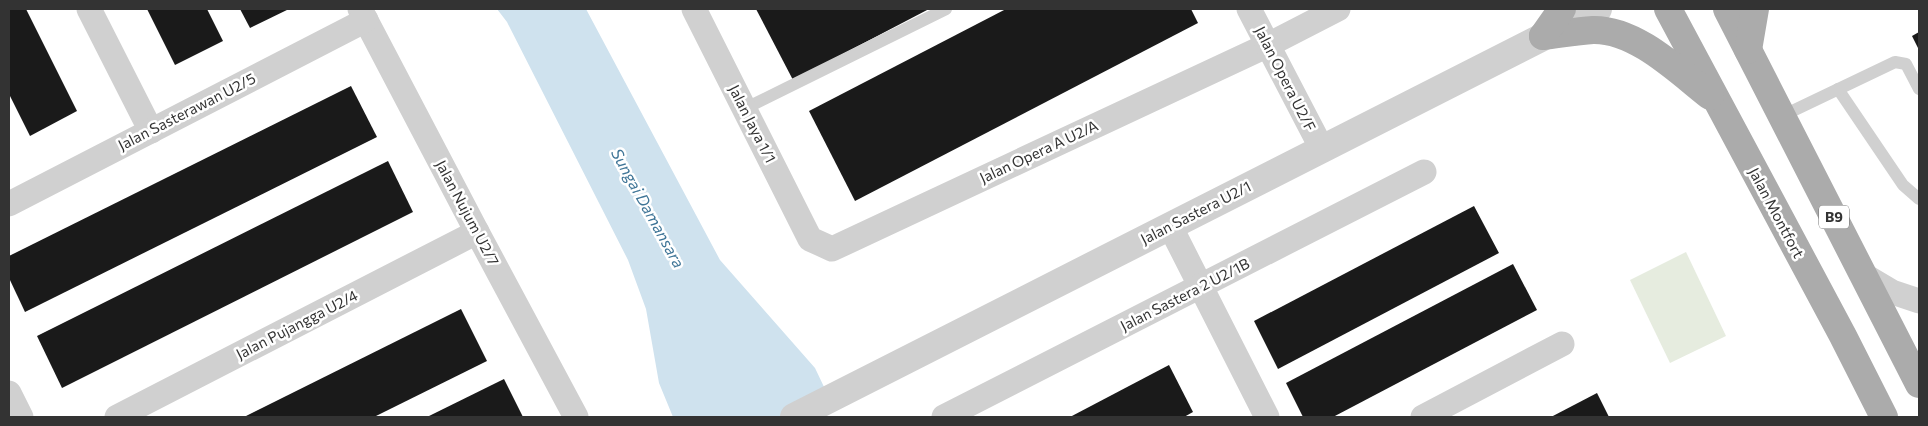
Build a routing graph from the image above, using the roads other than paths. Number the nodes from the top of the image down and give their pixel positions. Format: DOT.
graph roads {
  1 [pos="89,9"];
  2 [pos="694,9"];
  3 [pos="946,9"];
  4 [pos="1249,9"];
  5 [pos="1338,9"];
  6 [pos="1562,9"];
  7 [pos="1598,9"];
  8 [pos="1668,9"];
  9 [pos="1727,9"];
  10 [pos="1755,9"];
  11 [pos="363,14"];
  12 [pos="1543,36"];
  13 [pos="1268,45"];
  14 [pos="1748,50"];
  15 [pos="1919,89"];
  16 [pos="1838,90"];
  17 [pos="1717,102"];
  18 [pos="744,109"];
  19 [pos="1782,116"];
  20 [pos="151,131"];
  21 [pos="1322,148"];
  22 [pos="1424,172"];
  23 [pos="1919,199"];
  24 [pos="9,204"];
  25 [pos="1170,226"];
  26 [pos="477,232"];
  27 [pos="810,239"];
  28 [pos="1865,276"];
  29 [pos="1201,287"];
  30 [pos="1919,301"];
  31 [pos="1562,344"];
  32 [pos="1919,381"];
  33 [pos="117,417"];
  34 [pos="576,417"];
  35 [pos="794,417"];
  36 [pos="944,417"];
  37 [pos="1267,417"];
  38 [pos="1423,417"];
  39 [pos="1884,417"];
  1 -- 20 [label="street"];
  2 -- 18 [label="street, Jalan Jaya 1/1"];
  3 -- 18 [label="lane"];
  4 -- 13 [label="street, Jalan Opera U2/F"];
  5 -- 13 [label="street, Jalan Opera A U2/A"];
  6 -- 12 [label="main road"];
  7 -- 12 [label="street, Jalan Sastera U2/1"];
  8 -- 17 [label="main road, Jalan Montfort"];
  9 -- 14 [label="main road, B9"];
  10 -- 14 [label="main road"];
  11 -- 20 [label="street, Jalan Sasterawan U2/5"];
  11 -- 26 [label="street, Jalan Nujum U2/7"];
  12 -- 17 [label="main road"];
  12 -- 21 [label="street, Jalan Sastera U2/1"];
  13 -- 21 [label="street, Jalan Opera U2/F"];
  13 -- 27 [label="street, Jalan Opera A U2/A"];
  14 -- 19 [label="main road, B9"];
  15 -- 16 [label="lane"];
  16 -- 19 [label="lane"];
  16 -- 23 [label="lane"];
  17 -- 39 [label="main road, Jalan Montfort"];
  18 -- 27 [label="street, Jalan Jaya 1/1"];
  19 -- 28 [label="main road, B9"];
  20 -- 24 [label="street, Jalan Sasterawan U2/5"];
  21 -- 25 [label="street, Jalan Sastera U2/1"];
  22 -- 29 [label="street, Jalan Sastera 2 U2/1B"];
  25 -- 29 [label="street"];
  25 -- 35 [label="street, Jalan Sastera U2/1"];
  26 -- 33 [label="street, Jalan Pujangga U2/4"];
  26 -- 34 [label="street, Jalan Nujum U2/7"];
  28 -- 30 [label="street"];
  28 -- 32 [label="main road, B9"];
  29 -- 36 [label="street, Jalan Sastera 2 U2/1B"];
  29 -- 37 [label="street"];
  31 -- 38 [label="street"];
}
